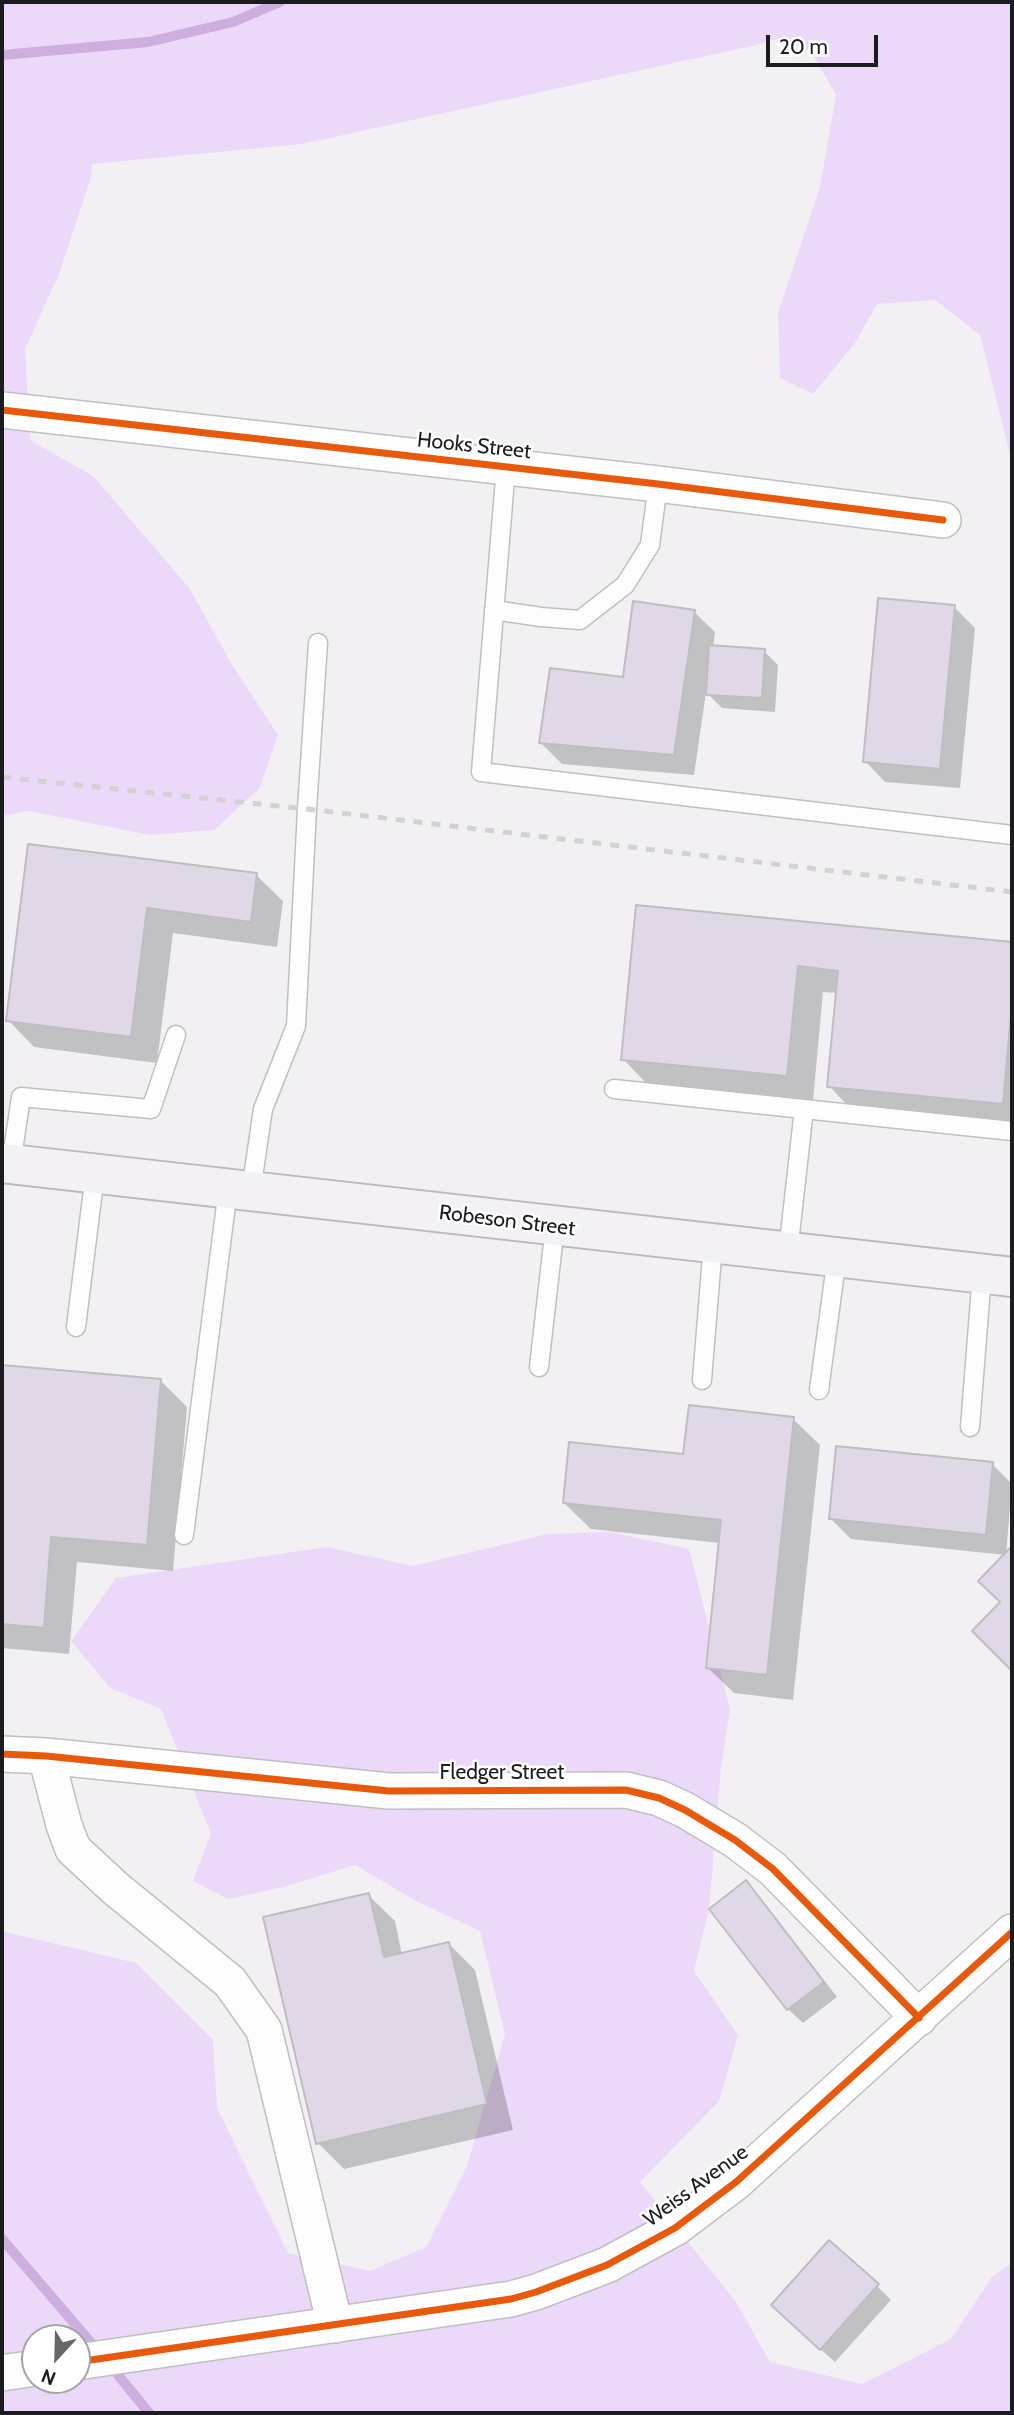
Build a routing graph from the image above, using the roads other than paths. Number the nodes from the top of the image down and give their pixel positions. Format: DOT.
graph roads {
  1 [pos="2,410"];
  2 [pos="506,467"];
  3 [pos="658,484"];
  4 [pos="943,520"];
  5 [pos="494,611"];
  6 [pos="318,643"];
  7 [pos="1012,835"];
  8 [pos="176,1035"];
  9 [pos="614,1089"];
  10 [pos="804,1109"];
  11 [pos="1012,1131"];
  12 [pos="7,1163"];
  13 [pos="94,1174"];
  14 [pos="239,1190"];
  15 [pos="555,1226"];
  16 [pos="713,1244"];
  17 [pos="788,1252"];
  18 [pos="837,1257"];
  19 [pos="997,1275"];
  20 [pos="76,1327"];
  21 [pos="539,1367"];
  22 [pos="702,1380"];
  23 [pos="820,1390"];
  24 [pos="970,1427"];
  25 [pos="184,1535"];
  26 [pos="2,1754"];
  27 [pos="46,1756"];
  28 [pos="1012,1933"];
  29 [pos="919,2018"];
  30 [pos="335,2325"];
  31 [pos="91,2360"];
  32 [pos="21,2370"];
  33 [pos="2,2373"];
  1 -- 2 [label="street, Hooks Street"];
  2 -- 3 [label="street, Hooks Street"];
  2 -- 5 [label="lane"];
  3 -- 4 [label="street, Hooks Street"];
  3 -- 5 [label="lane"];
  5 -- 7 [label="lane"];
  6 -- 14 [label="lane"];
  8 -- 12 [label="lane"];
  9 -- 10 [label="lane"];
  10 -- 11 [label="lane"];
  10 -- 17 [label="lane"];
  12 -- 13 [label="main road, Robeson Street"];
  13 -- 14 [label="main road, Robeson Street"];
  13 -- 20 [label="lane"];
  14 -- 15 [label="main road, Robeson Street"];
  14 -- 25 [label="lane"];
  15 -- 16 [label="main road, Robeson Street"];
  15 -- 21 [label="lane"];
  16 -- 17 [label="main road, Robeson Street"];
  16 -- 22 [label="lane"];
  17 -- 18 [label="main road, Robeson Street"];
  18 -- 19 [label="main road, Robeson Street"];
  18 -- 23 [label="lane"];
  19 -- 24 [label="lane"];
  26 -- 27 [label="street, Fledger Street"];
  27 -- 29 [label="street, Fledger Street"];
  27 -- 30 [label="street"];
  28 -- 29 [label="street, Weiss Avenue"];
  29 -- 30 [label="street, Weiss Avenue"];
  30 -- 31 [label="street, Weiss Avenue"];
  32 -- 33 [label="street"];
}
